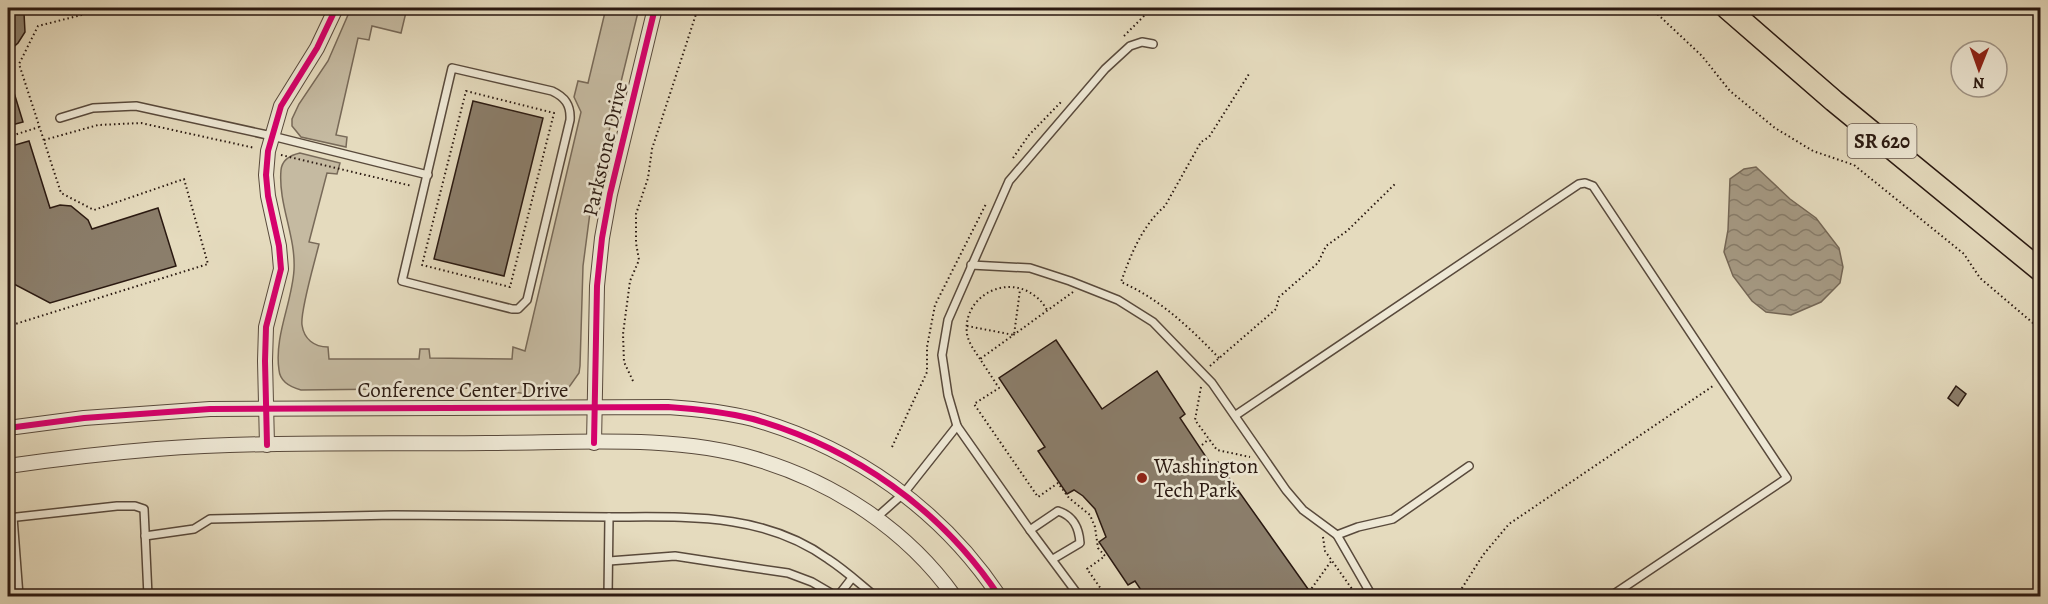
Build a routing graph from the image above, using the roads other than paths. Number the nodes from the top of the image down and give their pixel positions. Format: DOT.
graph roads {
  1 [pos="336,8"];
  2 [pos="655,8"];
  3 [pos="1727,8"];
  4 [pos="1153,44"];
  5 [pos="60,118"];
  6 [pos="272,136"];
  7 [pos="429,175"];
  8 [pos="971,265"];
  9 [pos="2040,270"];
  10 [pos="595,406"];
  11 [pos="266,408"];
  12 [pos="1236,416"];
  13 [pos="957,426"];
  14 [pos="8,428"];
  15 [pos="594,443"];
  16 [pos="267,445"];
  17 [pos="8,466"];
  18 [pos="1469,466"];
  19 [pos="904,493"];
  20 [pos="609,517"];
  21 [pos="10,518"];
  22 [pos="876,518"];
  23 [pos="1030,530"];
  24 [pos="1337,535"];
  25 [pos="145,536"];
  26 [pos="1053,559"];
  27 [pos="609,561"];
  28 [pos="852,578"];
  29 [pos="20,597"];
  30 [pos="148,597"];
  31 [pos="608,597"];
  32 [pos="837,597"];
  33 [pos="875,597"];
  34 [pos="954,597"];
  35 [pos="999,597"];
  36 [pos="1079,597"];
  37 [pos="1372,597"];
  38 [pos="1611,597"];
  1 -- 6 [label="street"];
  2 -- 10 [label="street, Parkstone Drive"];
  3 -- 9 [label="main road, SR 620"];
  4 -- 8 [label="lane"];
  5 -- 6 [label="lane"];
  6 -- 7 [label="lane"];
  6 -- 11 [label="street"];
  7 -- 7 [label="lane"];
  8 -- 12 [label="lane"];
  8 -- 13 [label="lane"];
  10 -- 11 [label="street, Conference Center Drive"];
  10 -- 15 [label="street, Parkstone Drive"];
  10 -- 19 [label="street, Conference Center Drive"];
  11 -- 14 [label="street, Conference Center Drive"];
  11 -- 16 [label="street"];
  12 -- 24 [label="lane"];
  12 -- 38 [label="lane"];
  13 -- 19 [label="lane"];
  13 -- 23 [label="lane"];
  15 -- 16 [label="street"];
  15 -- 22 [label="street"];
  16 -- 17 [label="street"];
  18 -- 24 [label="lane"];
  19 -- 22 [label="lane"];
  19 -- 35 [label="street, Conference Center Drive"];
  20 -- 25 [label="lane"];
  20 -- 27 [label="lane"];
  20 -- 28 [label="lane"];
  21 -- 25 [label="lane"];
  21 -- 29 [label="lane"];
  22 -- 34 [label="street"];
  23 -- 26 [label="lane"];
  23 -- 26 [label="lane"];
  24 -- 37 [label="lane"];
  25 -- 30 [label="lane"];
  26 -- 36 [label="lane"];
  27 -- 31 [label="lane"];
  27 -- 32 [label="lane"];
  28 -- 32 [label="lane"];
  28 -- 33 [label="lane"];
}
